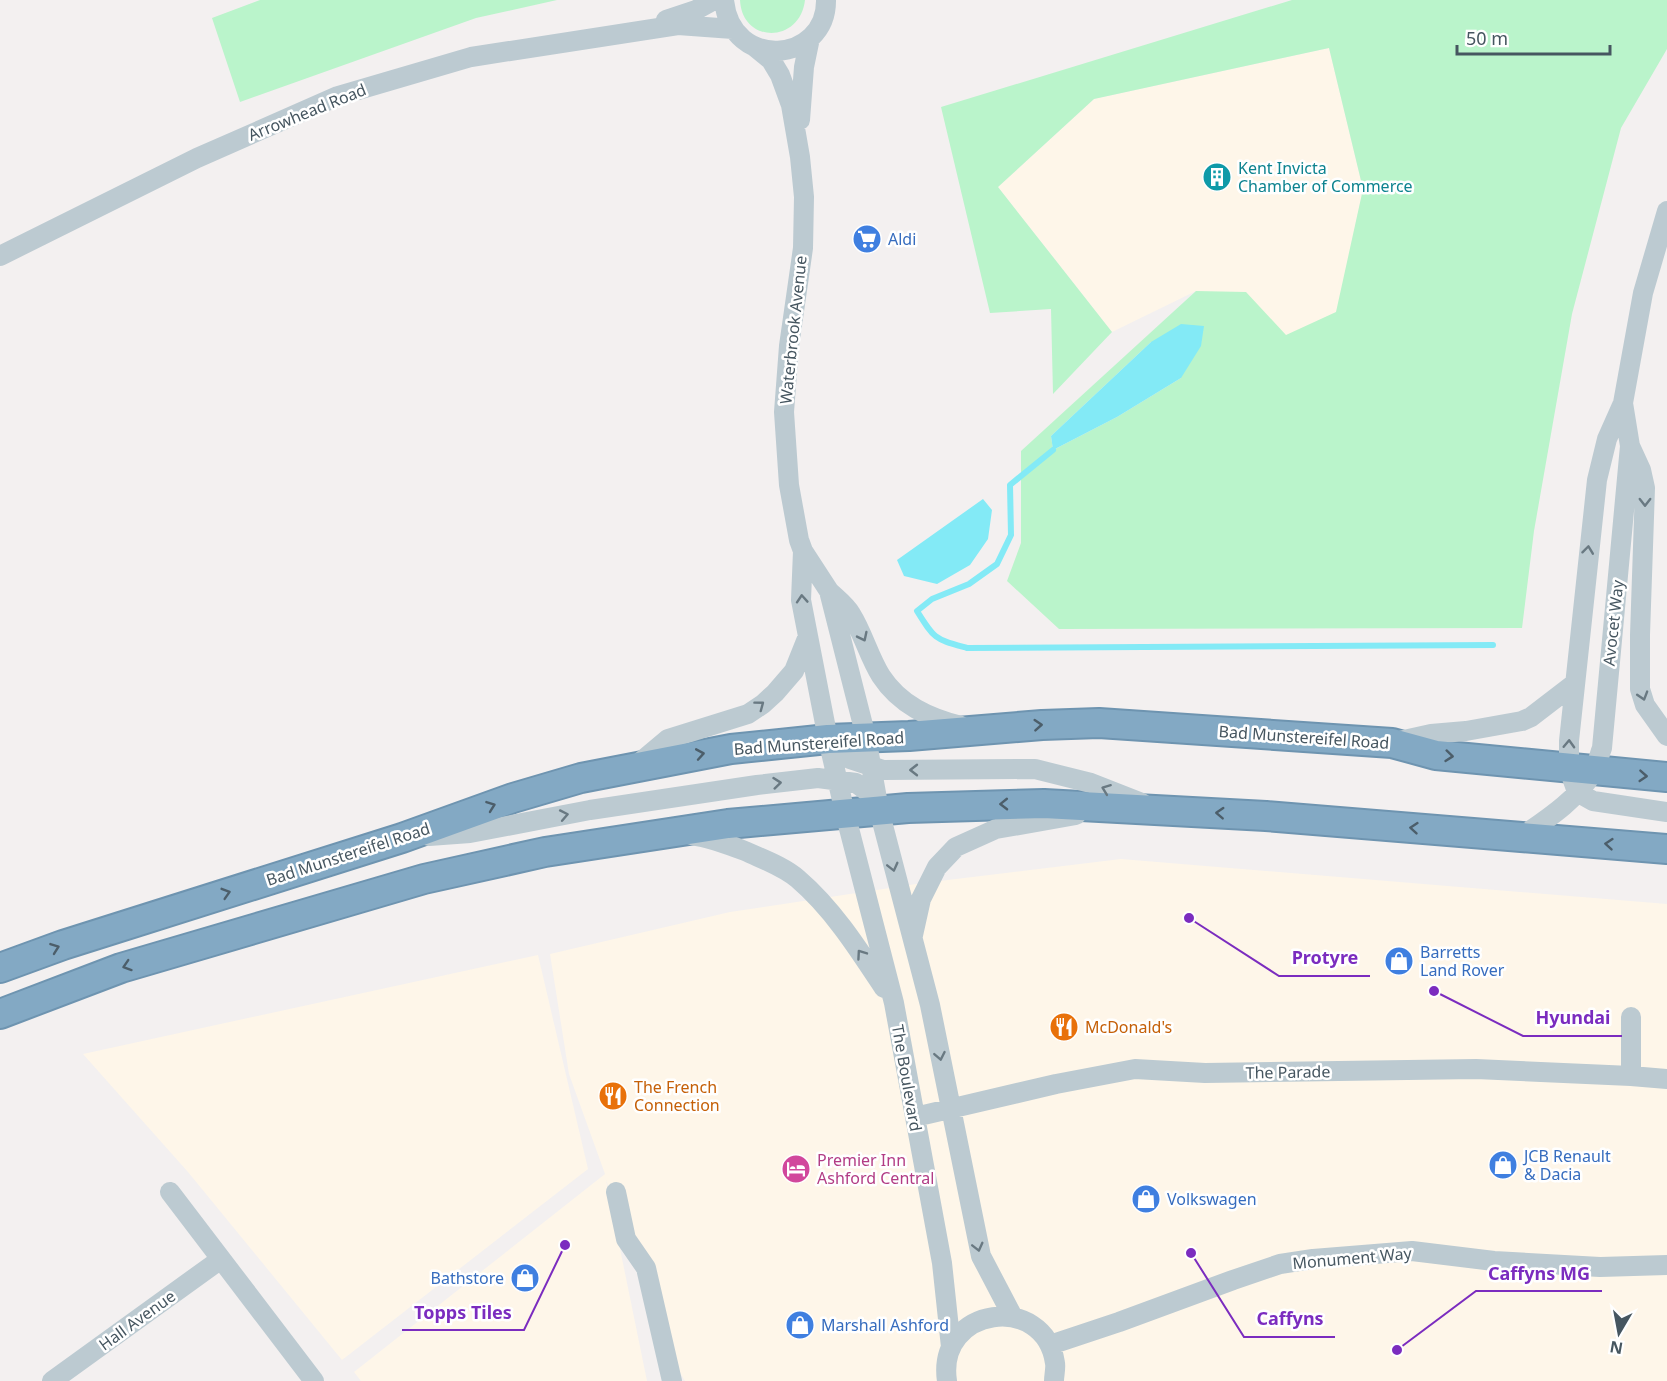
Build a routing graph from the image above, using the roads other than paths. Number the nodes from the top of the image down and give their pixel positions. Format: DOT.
graph roads {
  1 [pos="714,0"];
  2 [pos="724,0"];
  3 [pos="829,2"];
  4 [pos="733,29"];
  5 [pos="635,30"];
  6 [pos="810,38"];
  7 [pos="755,47"];
  8 [pos="799,144"];
  9 [pos="1667,211"];
  10 [pos="0,256"];
  11 [pos="1623,403"];
  12 [pos="1630,446"];
  13 [pos="803,551"];
  14 [pos="829,591"];
  15 [pos="808,636"];
  16 [pos="1574,684"];
  17 [pos="980,731"];
  18 [pos="1667,736"];
  19 [pos="866,737"];
  20 [pos="828,739"];
  21 [pos="1392,743"];
  22 [pos="634,767"];
  23 [pos="872,767"];
  24 [pos="1580,777"];
  25 [pos="1667,777"];
  26 [pos="837,780"];
  27 [pos="1117,807"];
  28 [pos="879,810"];
  29 [pos="1160,810"];
  30 [pos="1667,812"];
  31 [pos="844,813"];
  32 [pos="669,832"];
  33 [pos="1521,837"];
  34 [pos="402,838"];
  35 [pos="1667,849"];
  36 [pos="912,938"];
  37 [pos="0,968"];
  38 [pos="894,1003"];
  39 [pos="0,1014"];
  40 [pos="1631,1017"];
  41 [pos="1631,1076"];
  42 [pos="1667,1079"];
  43 [pos="950,1109"];
  44 [pos="915,1117"];
  45 [pos="170,1192"];
  46 [pos="616,1192"];
  47 [pos="221,1258"];
  48 [pos="1667,1265"];
  49 [pos="1013,1317"];
  50 [pos="1050,1345"];
  51 [pos="951,1347"];
  52 [pos="52,1381"];
  53 [pos="314,1381"];
  54 [pos="672,1381"];
  55 [pos="947,1381"];
  56 [pos="1054,1381"];
  1 -- 5 [label="street, Arrowhead Road"];
  2 -- 4 [label="street"];
  3 -- 6 [label="street"];
  4 -- 5 [label="street, Arrowhead Road"];
  4 -- 7 [label="street, Waterbrook Avenue"];
  5 -- 10 [label="street, Arrowhead Road"];
  6 -- 7 [label="street"];
  6 -- 8 [label="street, Waterbrook Avenue"];
  7 -- 8 [label="street, Waterbrook Avenue"];
  8 -- 13 [label="street, Waterbrook Avenue"];
  9 -- 11 [label="street, Avocet Way"];
  11 -- 12 [label="street, Avocet Way"];
  16 -- 11 [label="street, Avocet Way, one-way"];
  12 -- 18 [label="street, Avocet Way, one-way"];
  12 -- 24 [label="street, Avocet Way"];
  13 -- 14 [label="street, Waterbrook Avenue"];
  15 -- 13 [label="street, Waterbrook Avenue, one-way"];
  14 -- 17 [label="street, Waterbrook Avenue, one-way"];
  14 -- 19 [label="street, Waterbrook Avenue"];
  15 -- 20 [label="street, Waterbrook Avenue"];
  22 -- 15 [label="street, one-way"];
  16 -- 21 [label="street"];
  24 -- 16 [label="street, Avocet Way, one-way"];
  17 -- 19 [label="highway, Bad Munstereifel Road"];
  17 -- 21 [label="highway, Bad Munstereifel Road, one-way"];
  19 -- 20 [label="highway, Bad Munstereifel Road"];
  19 -- 23 [label="street, Waterbrook Avenue"];
  22 -- 20 [label="highway, Bad Munstereifel Road, one-way"];
  20 -- 23 [label="street"];
  20 -- 26 [label="street, Waterbrook Avenue"];
  21 -- 24 [label="highway, Bad Munstereifel Road, one-way"];
  34 -- 22 [label="highway, Bad Munstereifel Road, one-way"];
  23 -- 28 [label="street, Waterbrook Avenue"];
  29 -- 23 [label="street, one-way"];
  24 -- 25 [label="highway, Bad Munstereifel Road, one-way"];
  24 -- 30 [label="street"];
  24 -- 33 [label="street, Avocet Way"];
  26 -- 28 [label="street"];
  26 -- 31 [label="street, The Boulevard"];
  34 -- 26 [label="street, one-way"];
  27 -- 28 [label="highway, one-way"];
  27 -- 29 [label="highway"];
  27 -- 36 [label="street"];
  28 -- 31 [label="highway"];
  28 -- 36 [label="street, one-way"];
  33 -- 29 [label="highway, one-way"];
  31 -- 32 [label="highway"];
  31 -- 38 [label="street, The Boulevard"];
  38 -- 32 [label="street, one-way"];
  32 -- 39 [label="highway, one-way"];
  35 -- 33 [label="highway, one-way"];
  37 -- 34 [label="highway, Bad Munstereifel Road, one-way"];
  36 -- 43 [label="street, one-way"];
  38 -- 44 [label="street, The Boulevard"];
  40 -- 41 [label="street"];
  41 -- 42 [label="street, The Parade"];
  41 -- 43 [label="street, The Parade"];
  43 -- 44 [label="street, The Parade"];
  43 -- 49 [label="street, one-way"];
  44 -- 51 [label="street, The Boulevard"];
  45 -- 47 [label="street"];
  46 -- 54 [label="street"];
  47 -- 52 [label="street, Hall Avenue"];
  47 -- 53 [label="street"];
  48 -- 50 [label="street, Monument Way"];
  49 -- 50 [label="street"];
  49 -- 51 [label="street"];
  50 -- 56 [label="street"];
  51 -- 55 [label="street, The Boulevard"];
}
